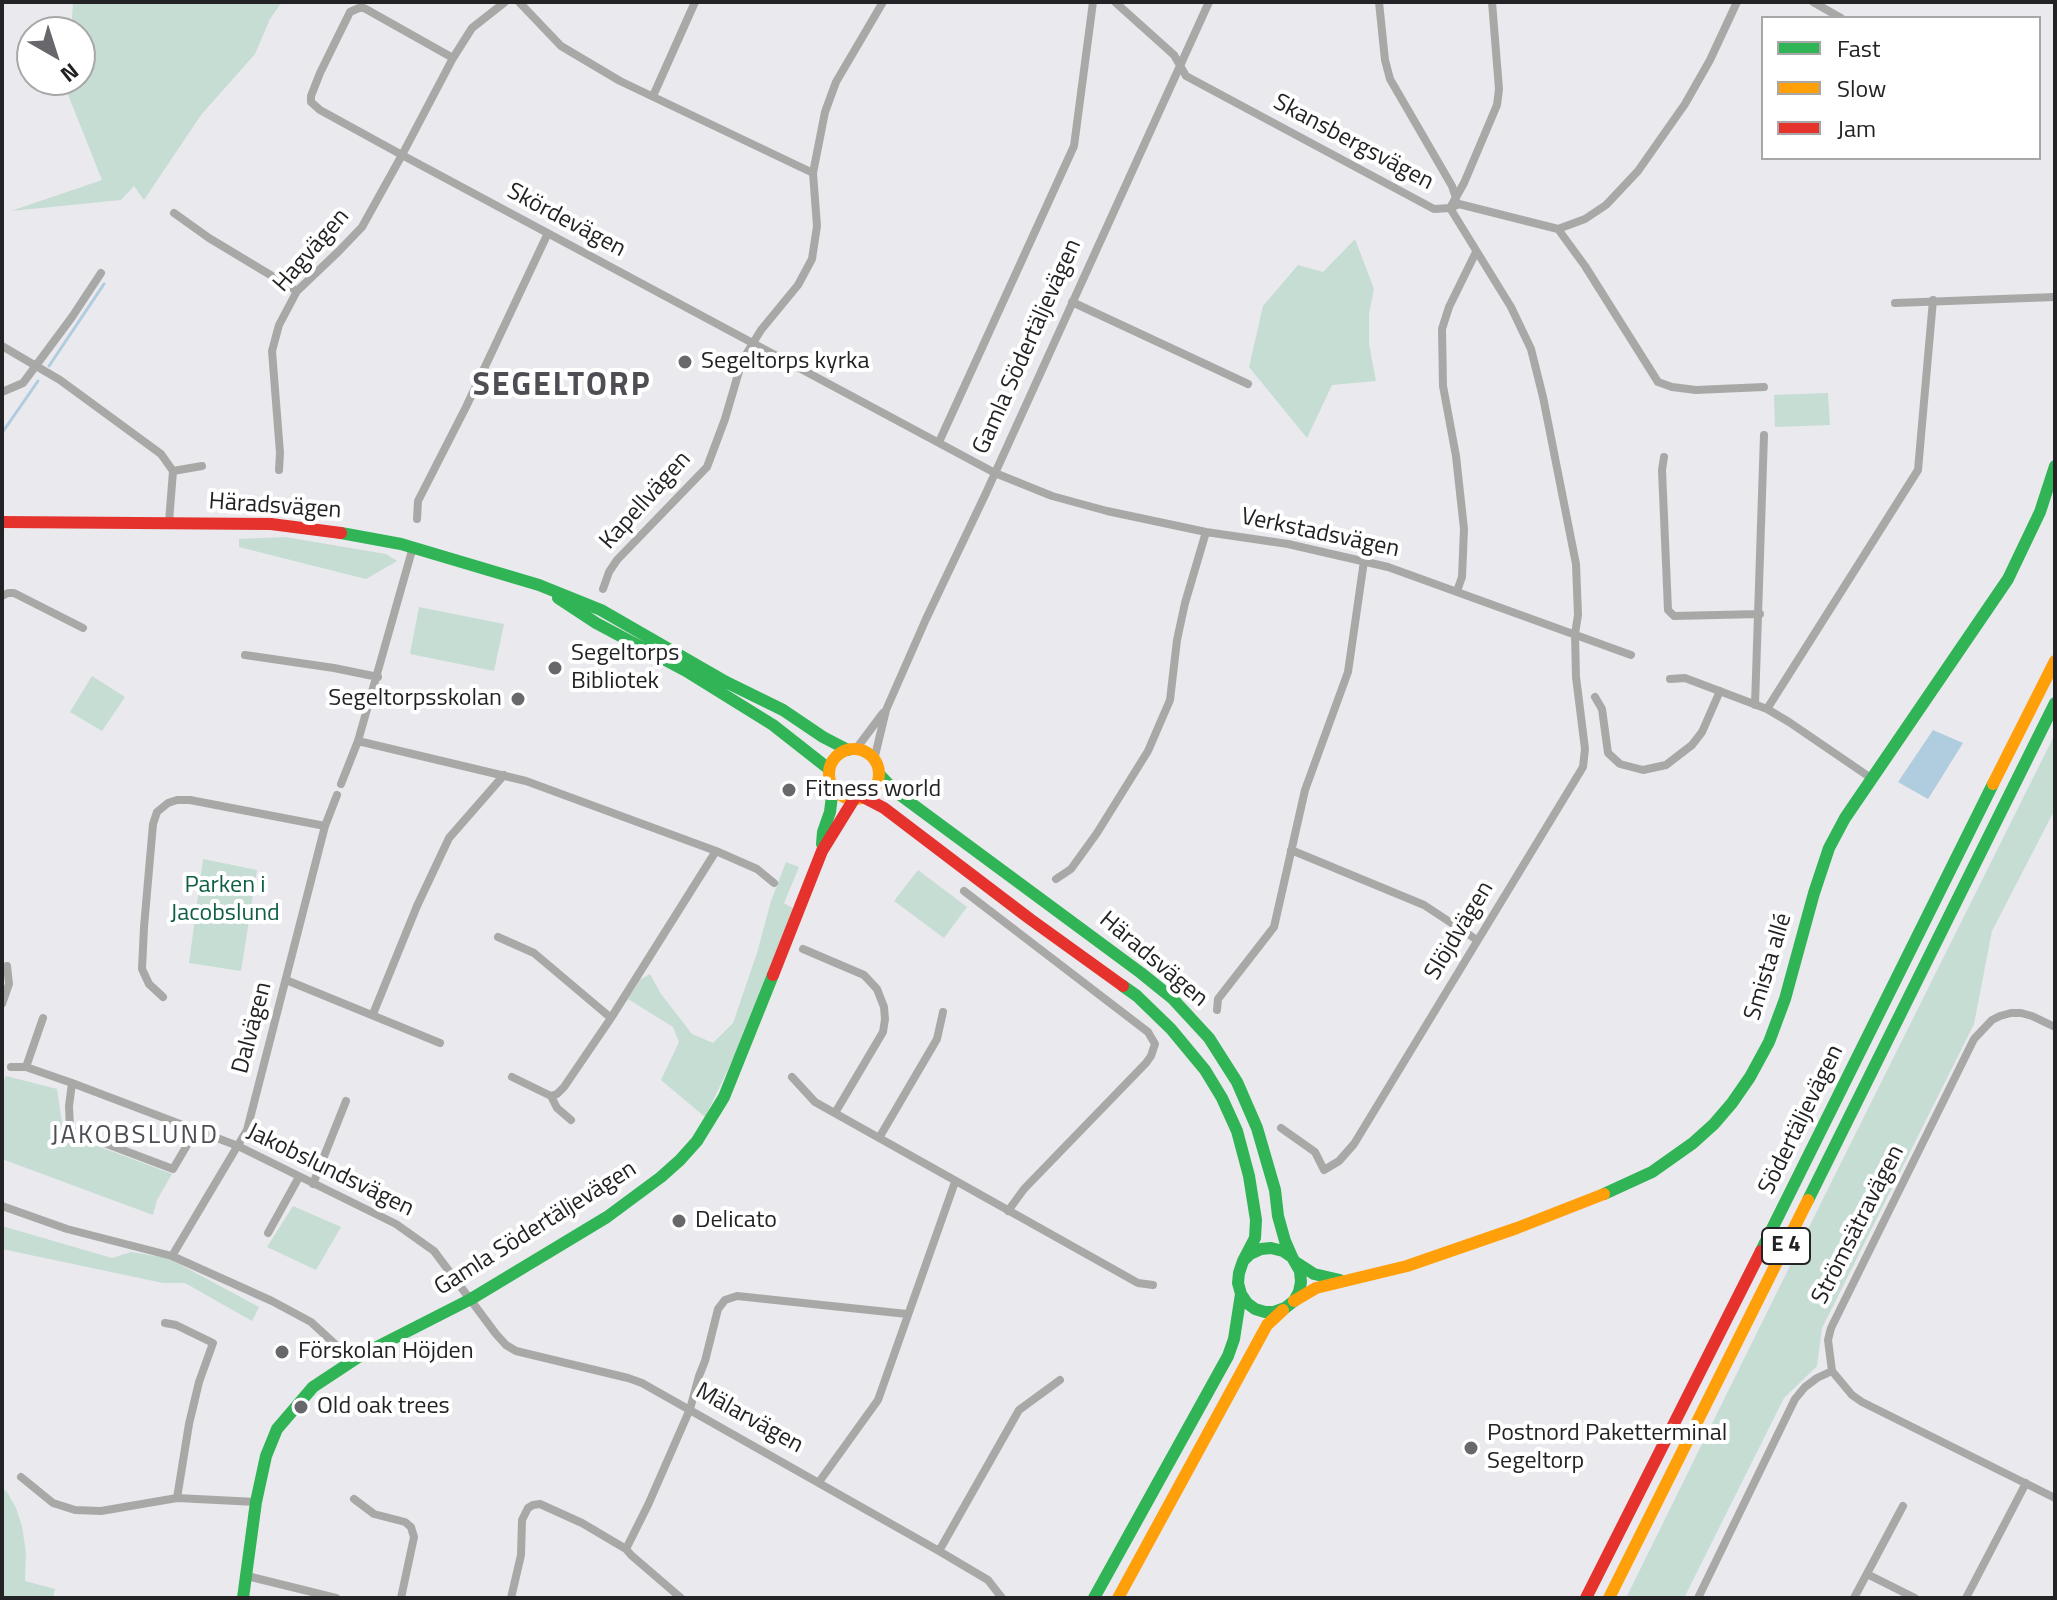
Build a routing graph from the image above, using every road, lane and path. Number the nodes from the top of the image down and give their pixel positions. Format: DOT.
graph roads {
  1 [pos="505,2"];
  2 [pos="519,2"];
  3 [pos="695,2"];
  4 [pos="883,2"];
  5 [pos="1093,2"];
  6 [pos="1115,2"];
  7 [pos="1209,2"];
  8 [pos="1379,2"];
  9 [pos="1492,2"];
  10 [pos="1737,2"];
  11 [pos="1813,2"];
  12 [pos="1838,16"];
  13 [pos="453,58"];
  14 [pos="1180,64"];
  15 [pos="653,96"];
  16 [pos="402,155"];
  17 [pos="813,173"];
  18 [pos="1456,198"];
  19 [pos="1450,208"];
  20 [pos="174,213"];
  21 [pos="1558,229"];
  22 [pos="548,233"];
  23 [pos="1476,252"];
  24 [pos="101,273"];
  25 [pos="297,291"];
  26 [pos="2055,297"];
  27 [pos="1933,300"];
  28 [pos="1072,302"];
  29 [pos="1895,303"];
  30 [pos="752,343"];
  31 [pos="2,346"];
  32 [pos="36,366"];
  33 [pos="1248,384"];
  34 [pos="1764,387"];
  35 [pos="2,392"];
  36 [pos="1764,435"];
  37 [pos="939,442"];
  38 [pos="1664,457"];
  39 [pos="202,466"];
  40 [pos="2055,466"];
  41 [pos="279,470"];
  42 [pos="173,471"];
  43 [pos="995,473"];
  44 [pos="417,519"];
  45 [pos="2,522"];
  46 [pos="169,522"];
  47 [pos="1206,532"];
  48 [pos="413,547"];
  49 [pos="1364,561"];
  50 [pos="539,585"];
  51 [pos="603,589"];
  52 [pos="1457,591"];
  53 [pos="2,596"];
  54 [pos="1760,614"];
  55 [pos="83,628"];
  56 [pos="1575,634"];
  57 [pos="245,655"];
  58 [pos="1631,655"];
  59 [pos="2055,661"];
  60 [pos="378,677"];
  61 [pos="1670,679"];
  62 [pos="1720,691"];
  63 [pos="1595,697"];
  64 [pos="2055,703"];
  65 [pos="1755,705"];
  66 [pos="1767,709"];
  67 [pos="886,710"];
  68 [pos="358,741"];
  69 [pos="852,750"];
  70 [pos="874,760"];
  71 [pos="829,769"];
  72 [pos="879,774"];
  73 [pos="504,775"];
  74 [pos="1871,778"];
  75 [pos="341,784"];
  76 [pos="833,788"];
  77 [pos="337,795"];
  78 [pos="859,798"];
  79 [pos="325,826"];
  80 [pos="1291,850"];
  81 [pos="716,851"];
  82 [pos="822,851"];
  83 [pos="1056,879"];
  84 [pos="774,883"];
  85 [pos="964,891"];
  86 [pos="498,937"];
  87 [pos="1477,940"];
  88 [pos="803,949"];
  89 [pos="7,966"];
  90 [pos="286,980"];
  91 [pos="163,997"];
  92 [pos="2,1004"];
  93 [pos="1217,1010"];
  94 [pos="943,1012"];
  95 [pos="373,1014"];
  96 [pos="43,1018"];
  97 [pos="611,1018"];
  98 [pos="2055,1027"];
  99 [pos="440,1043"];
  100 [pos="11,1067"];
  101 [pos="26,1067"];
  102 [pos="512,1077"];
  103 [pos="792,1077"];
  104 [pos="72,1083"];
  105 [pos="551,1096"];
  106 [pos="346,1101"];
  107 [pos="835,1113"];
  108 [pos="571,1120"];
  109 [pos="1281,1128"];
  110 [pos="196,1130"];
  111 [pos="879,1138"];
  112 [pos="238,1146"];
  113 [pos="299,1177"];
  114 [pos="955,1182"];
  115 [pos="313,1184"];
  116 [pos="2,1206"];
  117 [pos="1008,1211"];
  118 [pos="268,1233"];
  119 [pos="172,1256"];
  120 [pos="1294,1260"];
  121 [pos="1243,1261"];
  122 [pos="1343,1281"];
  123 [pos="1153,1285"];
  124 [pos="1241,1294"];
  125 [pos="471,1299"];
  126 [pos="1289,1304"];
  127 [pos="907,1314"];
  128 [pos="165,1323"];
  129 [pos="336,1345"];
  130 [pos="1832,1371"];
  131 [pos="1060,1380"];
  132 [pos="690,1409"];
  133 [pos="21,1477"];
  134 [pos="819,1482"];
  135 [pos="2026,1483"];
  136 [pos="177,1498"];
  137 [pos="2055,1498"];
  138 [pos="354,1499"];
  139 [pos="256,1502"];
  140 [pos="1903,1506"];
  141 [pos="626,1549"];
  142 [pos="939,1551"];
  143 [pos="1867,1574"];
  144 [pos="247,1576"];
  145 [pos="243,1598"];
  146 [pos="336,1598"];
  147 [pos="401,1598"];
  148 [pos="511,1598"];
  149 [pos="681,1598"];
  150 [pos="1002,1598"];
  151 [pos="1094,1598"];
  152 [pos="1118,1598"];
  153 [pos="1586,1598"];
  154 [pos="1609,1598"];
  155 [pos="1698,1598"];
  156 [pos="1854,1598"];
  157 [pos="1915,1598"];
  158 [pos="1966,1598"];
  1 -- 13 [label="street, Hagvägen"];
  2 -- 15 [label="street"];
  3 -- 15 [label="street"];
  4 -- 17 [label="street, Kapellvägen"];
  5 -- 37 [label="street"];
  6 -- 14 [label="street, Skansbergsvägen"];
  7 -- 14 [label="street, Gamla Södertäljevägen"];
  8 -- 18 [label="street"];
  9 -- 18 [label="street"];
  10 -- 21 [label="street"];
  11 -- 12 [label="street"];
  13 -- 16 [label="street, Hagvägen"];
  13 -- 16 [label="street, Skördevägen"];
  14 -- 19 [label="street, Skansbergsvägen"];
  14 -- 28 [label="street, Gamla Södertäljevägen"];
  15 -- 17 [label="street"];
  16 -- 22 [label="street, Skördevägen"];
  16 -- 25 [label="street, Hagvägen"];
  17 -- 30 [label="street, Kapellvägen"];
  18 -- 19 [label="street"];
  19 -- 21 [label="street, Skansbergsvägen"];
  19 -- 23 [label="street, Slöjdvägen"];
  20 -- 25 [label="street"];
  21 -- 34 [label="street"];
  22 -- 30 [label="street, Skördevägen"];
  22 -- 44 [label="street"];
  23 -- 52 [label="street"];
  23 -- 56 [label="street, Slöjdvägen"];
  24 -- 32 [label="street"];
  25 -- 41 [label="street, Hagvägen"];
  26 -- 27 [label="street"];
  27 -- 29 [label="street"];
  27 -- 66 [label="street"];
  28 -- 33 [label="street"];
  28 -- 43 [label="street, Gamla Södertäljevägen"];
  30 -- 37 [label="street, Skördevägen"];
  30 -- 51 [label="street, Kapellvägen"];
  31 -- 32 [label="street"];
  32 -- 35 [label="street"];
  32 -- 42 [label="street"];
  36 -- 54 [label="street"];
  37 -- 43 [label="street, Skördevägen"];
  38 -- 54 [label="street"];
  39 -- 42 [label="street"];
  40 -- 74 [label="main road, Smista allé"];
  42 -- 46 [label="street"];
  43 -- 47 [label="street, Verkstadsvägen"];
  43 -- 67 [label="street, Gamla Södertäljevägen"];
  45 -- 46 [label="main road, Häradsvägen"];
  46 -- 48 [label="main road, Häradsvägen"];
  47 -- 49 [label="street, Verkstadsvägen"];
  47 -- 83 [label="street"];
  48 -- 50 [label="main road, Häradsvägen"];
  48 -- 60 [label="street"];
  49 -- 52 [label="street, Verkstadsvägen"];
  49 -- 80 [label="street"];
  50 -- 69 [label="main road, Häradsvägen"];
  50 -- 71 [label="main road, Häradsvägen"];
  52 -- 56 [label="street, Verkstadsvägen"];
  53 -- 55 [label="street"];
  54 -- 65 [label="street"];
  56 -- 58 [label="street, Verkstadsvägen"];
  56 -- 87 [label="street, Slöjdvägen"];
  57 -- 60 [label="street"];
  59 -- 153 [label="main road, Södertäljevägen / E 4"];
  60 -- 68 [label="street"];
  61 -- 62 [label="street"];
  62 -- 63 [label="street"];
  62 -- 65 [label="street"];
  64 -- 154 [label="main road, Södertäljevägen / E 4"];
  65 -- 66 [label="street"];
  66 -- 74 [label="street"];
  67 -- 69 [label="street, Gamla Södertäljevägen"];
  67 -- 70 [label="street, Gamla Södertäljevägen"];
  68 -- 73 [label="street"];
  68 -- 75 [label="street"];
  69 -- 70 [label="main road"];
  69 -- 71 [label="main road"];
  70 -- 72 [label="main road"];
  71 -- 76 [label="main road"];
  72 -- 78 [label="main road"];
  72 -- 120 [label="main road, Häradsvägen"];
  73 -- 81 [label="street"];
  73 -- 95 [label="street"];
  74 -- 122 [label="main road, Smista allé"];
  76 -- 78 [label="main road"];
  76 -- 82 [label="main road, Gamla Södertäljevägen"];
  77 -- 79 [label="street, Dalvägen"];
  78 -- 82 [label="main road, Gamla Södertäljevägen"];
  78 -- 121 [label="main road, Häradsvägen"];
  79 -- 90 [label="street, Dalvägen"];
  79 -- 91 [label="street"];
  80 -- 87 [label="street"];
  80 -- 93 [label="street"];
  81 -- 84 [label="street"];
  81 -- 97 [label="street"];
  82 -- 125 [label="main road, Gamla Södertäljevägen"];
  85 -- 117 [label="street"];
  86 -- 97 [label="street"];
  87 -- 109 [label="street, Slöjdvägen"];
  88 -- 107 [label="street"];
  89 -- 92 [label="street"];
  90 -- 95 [label="street"];
  90 -- 112 [label="street, Dalvägen"];
  94 -- 111 [label="street"];
  95 -- 99 [label="street"];
  96 -- 101 [label="street"];
  97 -- 105 [label="street"];
  98 -- 130 [label="street, Strömsätravägen"];
  100 -- 101 [label="street, Jakobslundsvägen"];
  101 -- 104 [label="street, Jakobslundsvägen"];
  102 -- 105 [label="street"];
  103 -- 107 [label="street"];
  104 -- 110 [label="street, Jakobslundsvägen"];
  104 -- 110 [label="street"];
  105 -- 108 [label="street"];
  106 -- 115 [label="street"];
  107 -- 111 [label="street"];
  110 -- 112 [label="street, Jakobslundsvägen"];
  111 -- 114 [label="street"];
  112 -- 113 [label="street, Jakobslundsvägen"];
  112 -- 119 [label="street, Dalvägen"];
  113 -- 115 [label="street, Jakobslundsvägen"];
  113 -- 118 [label="street"];
  114 -- 117 [label="street"];
  114 -- 127 [label="street"];
  115 -- 125 [label="street, Jakobslundsvägen"];
  116 -- 119 [label="street"];
  117 -- 123 [label="street"];
  119 -- 129 [label="street"];
  120 -- 121 [label="main road"];
  120 -- 122 [label="main road"];
  120 -- 126 [label="main road"];
  121 -- 124 [label="main road"];
  122 -- 126 [label="main road, Smista allé"];
  124 -- 126 [label="main road"];
  124 -- 151 [label="main road"];
  125 -- 132 [label="street, Mälarvägen"];
  125 -- 139 [label="main road, Gamla Södertäljevägen"];
  126 -- 152 [label="main road"];
  127 -- 132 [label="street"];
  127 -- 134 [label="street"];
  128 -- 136 [label="street"];
  130 -- 135 [label="street"];
  130 -- 155 [label="street"];
  131 -- 142 [label="street"];
  132 -- 134 [label="street, Mälarvägen"];
  132 -- 141 [label="street"];
  133 -- 136 [label="street"];
  134 -- 142 [label="street, Mälarvägen"];
  135 -- 137 [label="street"];
  135 -- 158 [label="street"];
  136 -- 139 [label="street"];
  138 -- 147 [label="street"];
  139 -- 144 [label="main road, Gamla Södertäljevägen"];
  140 -- 143 [label="street"];
  141 -- 148 [label="street"];
  141 -- 149 [label="street"];
  142 -- 150 [label="street, Mälarvägen"];
  143 -- 156 [label="street"];
  143 -- 157 [label="street"];
  144 -- 145 [label="main road, Gamla Södertäljevägen"];
  144 -- 146 [label="street"];
}
